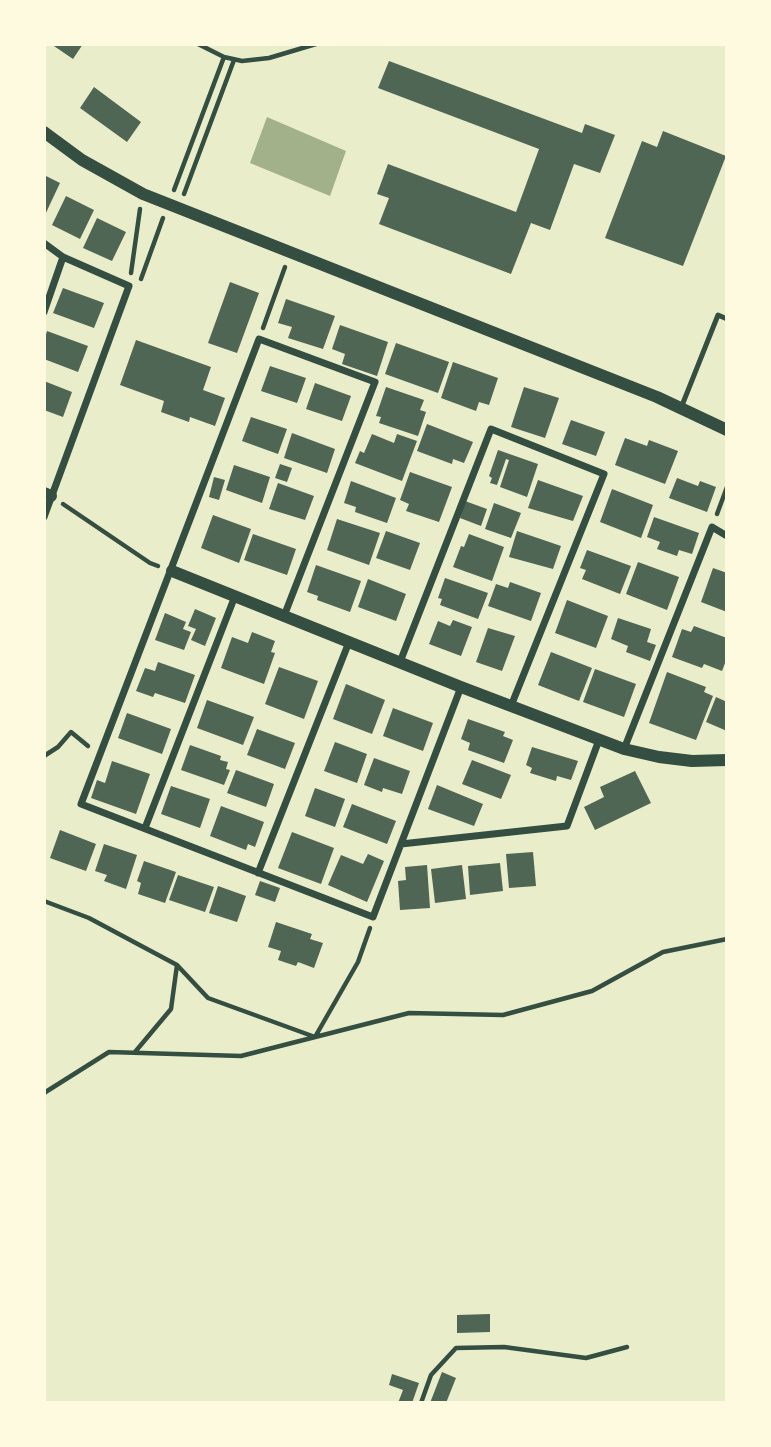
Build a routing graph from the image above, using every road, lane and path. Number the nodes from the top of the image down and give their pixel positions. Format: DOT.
graph roads {
  1 [pos="198,44"];
  2 [pos="316,44"];
  3 [pos="224,57"];
  4 [pos="234,60"];
  5 [pos="44,132"];
  6 [pos="179,175"];
  7 [pos="143,194"];
  8 [pos="179,208"];
  9 [pos="161,224"];
  10 [pos="44,243"];
  11 [pos="290,253"];
  12 [pos="63,257"];
  13 [pos="129,286"];
  14 [pos="44,312"];
  15 [pos="727,319"];
  16 [pos="260,339"];
  17 [pos="681,408"];
  18 [pos="727,430"];
  19 [pos="727,487"];
  20 [pos="48,495"];
  21 [pos="44,517"];
  22 [pos="712,527"];
  23 [pos="727,536"];
  24 [pos="172,571"];
  25 [pos="235,596"];
  26 [pos="284,616"];
  27 [pos="349,642"];
  28 [pos="400,662"];
  29 [pos="461,687"];
  30 [pos="511,706"];
  31 [pos="599,740"];
  32 [pos="624,749"];
  33 [pos="100,756"];
  34 [pos="44,757"];
  35 [pos="727,760"];
  36 [pos="145,828"];
  37 [pos="401,844"];
  38 [pos="258,873"];
  39 [pos="44,901"];
  40 [pos="373,917"];
  41 [pos="727,940"];
  42 [pos="177,965"];
  43 [pos="316,1037"];
  44 [pos="135,1053"];
  45 [pos="44,1093"];
  46 [pos="627,1347"];
  47 [pos="421,1403"];
  1 -- 3 [label="path"];
  2 -- 4 [label="path"];
  3 -- 4 [label="path"];
  3 -- 6 [label="path"];
  4 -- 8 [label="path"];
  5 -- 7 [label="street"];
  7 -- 8 [label="street"];
  7 -- 13 [label="path"];
  8 -- 11 [label="street"];
  9 -- 13 [label="path"];
  10 -- 12 [label="street"];
  11 -- 16 [label="path"];
  11 -- 17 [label="street"];
  12 -- 13 [label="street"];
  12 -- 14 [label="street"];
  13 -- 20 [label="street"];
  15 -- 17 [label="lane"];
  16 -- 24 [label="street"];
  16 -- 26 [label="street"];
  17 -- 18 [label="street"];
  19 -- 22 [label="path"];
  20 -- 21 [label="street"];
  20 -- 24 [label="path"];
  22 -- 23 [label="street"];
  22 -- 32 [label="street"];
  24 -- 25 [label="street"];
  24 -- 33 [label="street"];
  25 -- 26 [label="street"];
  25 -- 36 [label="street"];
  26 -- 27 [label="street"];
  27 -- 28 [label="street"];
  27 -- 38 [label="street"];
  28 -- 29 [label="street"];
  28 -- 30 [label="street"];
  29 -- 30 [label="street"];
  29 -- 37 [label="street"];
  30 -- 31 [label="street"];
  31 -- 32 [label="street"];
  31 -- 37 [label="street"];
  32 -- 35 [label="street"];
  33 -- 34 [label="path"];
  33 -- 36 [label="street"];
  36 -- 38 [label="street"];
  37 -- 40 [label="street"];
  38 -- 40 [label="street"];
  39 -- 42 [label="path"];
  40 -- 43 [label="path"];
  41 -- 43 [label="path"];
  42 -- 43 [label="path"];
  42 -- 44 [label="path"];
  43 -- 44 [label="path"];
  44 -- 45 [label="path"];
  46 -- 47 [label="path"];
}
